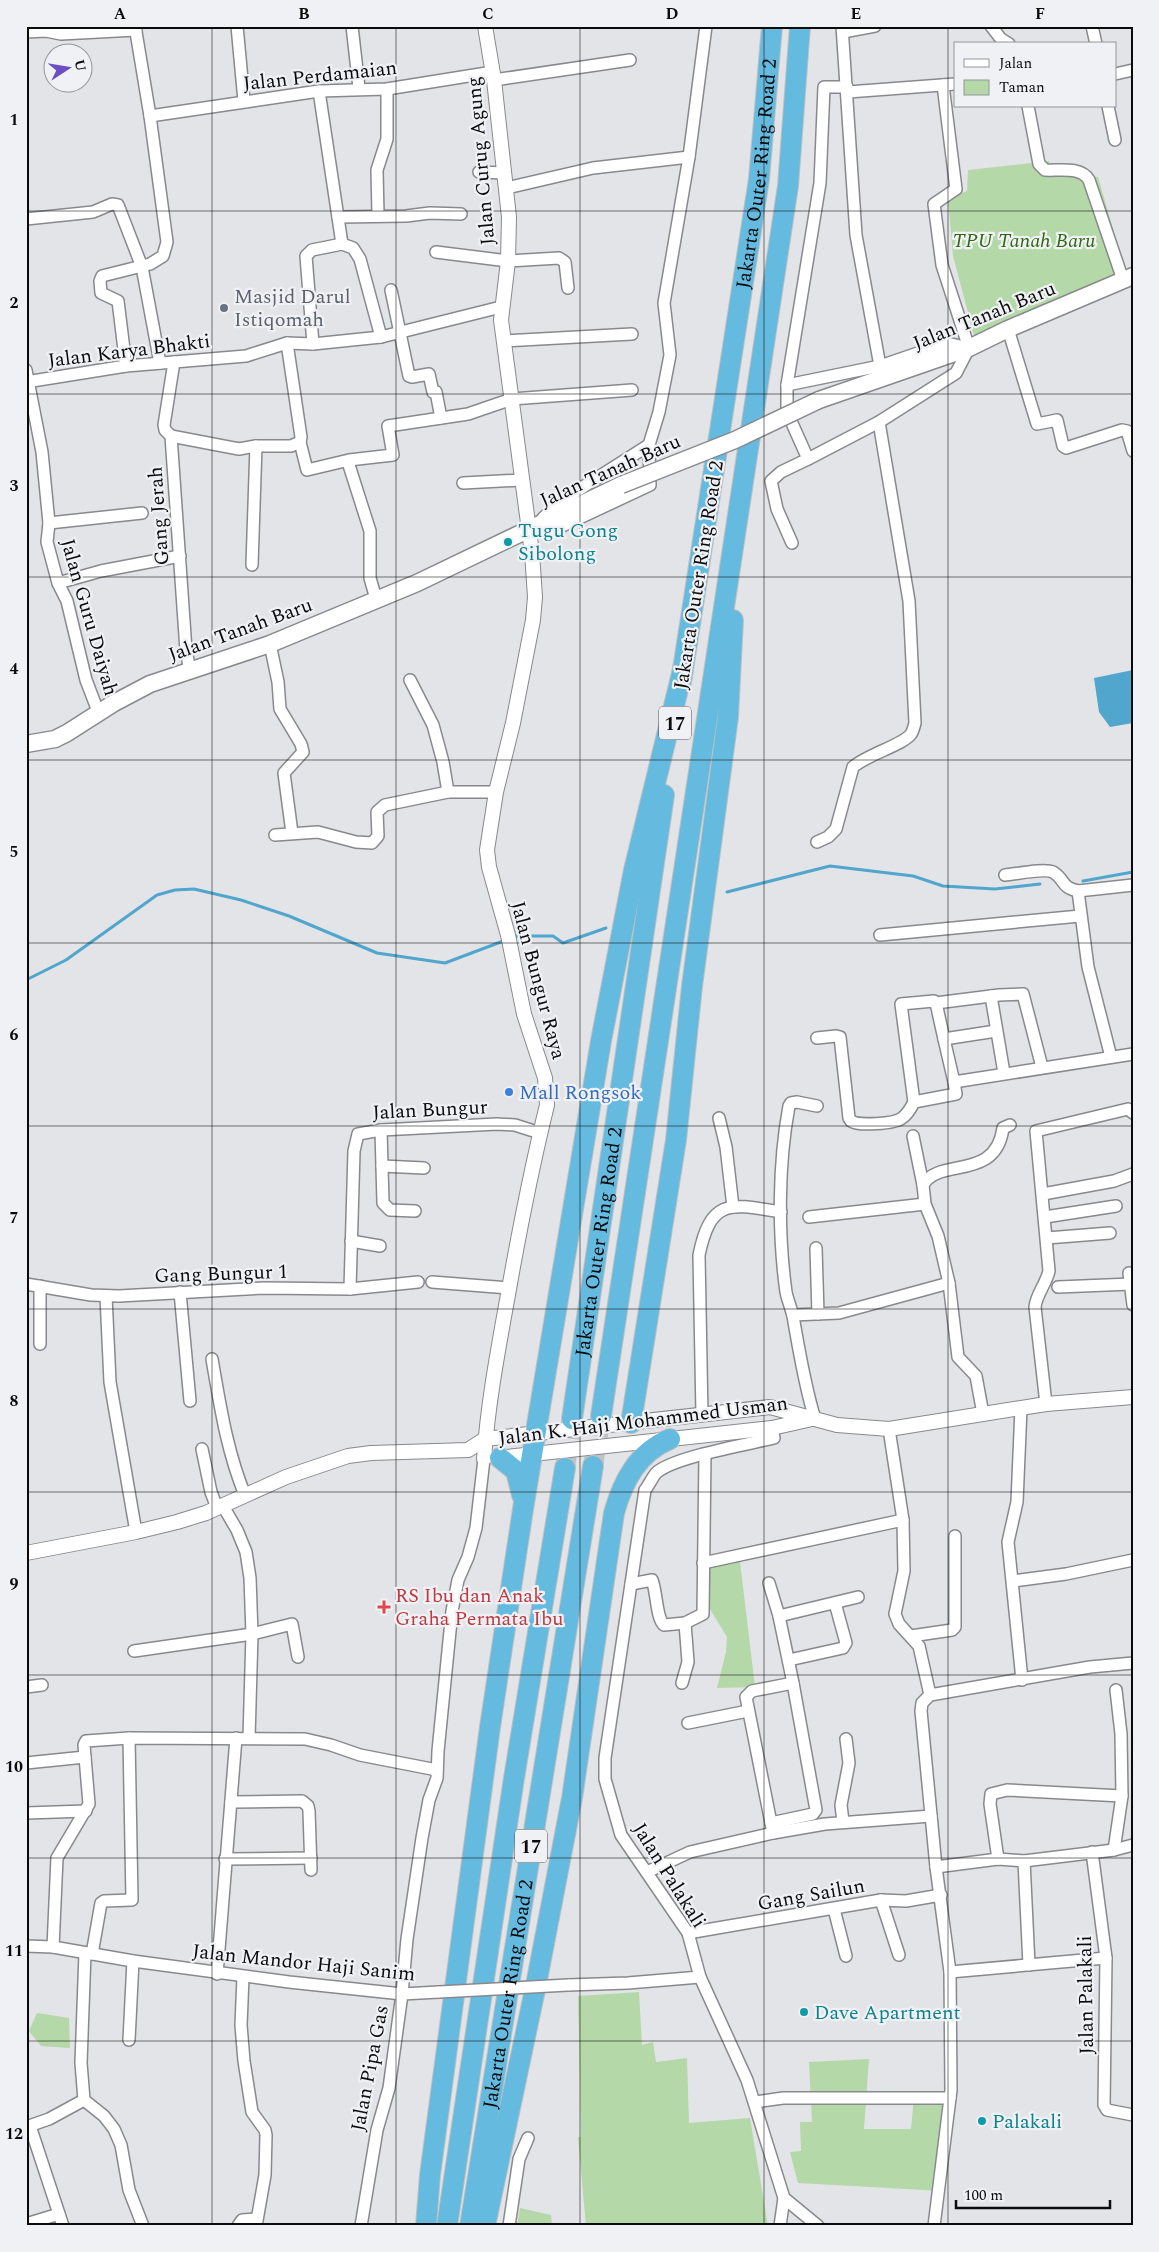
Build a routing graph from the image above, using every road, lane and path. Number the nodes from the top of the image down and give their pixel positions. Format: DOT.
graph roads {
  1 [pos="237,26"];
  2 [pos="352,26"];
  3 [pos="485,26"];
  4 [pos="706,26"];
  5 [pos="772,26"];
  6 [pos="800,26"];
  7 [pos="875,26"];
  8 [pos="991,26"];
  9 [pos="1092,26"];
  10 [pos="136,28"];
  11 [pos="46,29"];
  12 [pos="842,29"];
  13 [pos="26,32"];
  14 [pos="1006,42"];
  15 [pos="1096,42"];
  16 [pos="630,60"];
  17 [pos="1133,70"];
  18 [pos="1116,74"];
  19 [pos="494,76"];
  20 [pos="954,84"];
  21 [pos="847,85"];
  22 [pos="942,85"];
  23 [pos="360,88"];
  24 [pos="387,89"];
  25 [pos="319,91"];
  26 [pos="244,101"];
  27 [pos="1028,108"];
  28 [pos="1108,108"];
  29 [pos="150,116"];
  30 [pos="1115,140"];
  31 [pos="689,156"];
  32 [pos="479,172"];
  33 [pos="505,173"];
  34 [pos="507,188"];
  35 [pos="461,214"];
  36 [pos="378,216"];
  37 [pos="338,217"];
  38 [pos="26,219"];
  39 [pos="342,244"];
  40 [pos="436,252"];
  41 [pos="508,260"];
  42 [pos="142,267"];
  43 [pos="1128,278"];
  44 [pos="568,288"];
  45 [pos="391,290"];
  46 [pos="501,307"];
  47 [pos="1008,329"];
  48 [pos="398,332"];
  49 [pos="632,334"];
  50 [pos="381,337"];
  51 [pos="503,341"];
  52 [pos="287,343"];
  53 [pos="313,344"];
  54 [pos="969,348"];
  55 [pos="174,362"];
  56 [pos="160,363"];
  57 [pos="126,366"];
  58 [pos="880,366"];
  59 [pos="27,378"];
  60 [pos="787,385"];
  61 [pos="632,390"];
  62 [pos="512,399"];
  63 [pos="441,418"];
  64 [pos="879,422"];
  65 [pos="171,436"];
  66 [pos="300,442"];
  67 [pos="649,445"];
  68 [pos="256,446"];
  69 [pos="1133,451"];
  70 [pos="808,459"];
  71 [pos="348,462"];
  72 [pos="522,480"];
  73 [pos="463,483"];
  74 [pos="740,503"];
  75 [pos="142,513"];
  76 [pos="49,523"];
  77 [pos="529,530"];
  78 [pos="792,543"];
  79 [pos="180,556"];
  80 [pos="252,565"];
  81 [pos="58,583"];
  82 [pos="376,599"];
  83 [pos="271,647"];
  84 [pos="683,670"];
  85 [pos="190,671"];
  86 [pos="410,680"];
  87 [pos="99,714"];
  88 [pos="26,744"];
  89 [pos="448,792"];
  90 [pos="496,792"];
  91 [pos="292,833"];
  92 [pos="275,835"];
  93 [pos="817,842"];
  94 [pos="1005,875"];
  95 [pos="1133,885"];
  96 [pos="1078,891"];
  97 [pos="1080,916"];
  98 [pos="880,935"];
  99 [pos="991,996"];
  100 [pos="936,1003"];
  101 [pos="996,1031"];
  102 [pos="817,1038"];
  103 [pos="944,1039"];
  104 [pos="1133,1054"];
  105 [pos="1111,1057"];
  106 [pos="1042,1067"];
  107 [pos="1004,1073"];
  108 [pos="954,1082"];
  109 [pos="914,1102"];
  110 [pos="817,1106"];
  111 [pos="1133,1113"];
  112 [pos="718,1118"];
  113 [pos="1010,1125"];
  114 [pos="381,1130"];
  115 [pos="540,1133"];
  116 [pos="913,1136"];
  117 [pos="382,1166"];
  118 [pos="424,1168"];
  119 [pos="1133,1174"];
  120 [pos="923,1185"];
  121 [pos="1042,1194"];
  122 [pos="925,1204"];
  123 [pos="1116,1206"];
  124 [pos="733,1207"];
  125 [pos="415,1212"];
  126 [pos="781,1212"];
  127 [pos="808,1217"];
  128 [pos="1045,1217"];
  129 [pos="1110,1233"];
  130 [pos="1047,1238"];
  131 [pos="351,1241"];
  132 [pos="380,1246"];
  133 [pos="816,1248"];
  134 [pos="418,1282"];
  135 [pos="432,1282"];
  136 [pos="949,1283"];
  137 [pos="26,1284"];
  138 [pos="40,1286"];
  139 [pos="1058,1287"];
  140 [pos="509,1288"];
  141 [pos="350,1289"];
  142 [pos="180,1292"];
  143 [pos="106,1296"];
  144 [pos="1133,1305"];
  145 [pos="818,1314"];
  146 [pos="793,1315"];
  147 [pos="40,1344"];
  148 [pos="212,1359"];
  149 [pos="1133,1397"];
  150 [pos="190,1401"];
  151 [pos="1046,1404"];
  152 [pos="770,1407"];
  153 [pos="1021,1408"];
  154 [pos="983,1414"];
  155 [pos="702,1415"];
  156 [pos="601,1416"];
  157 [pos="815,1418"];
  158 [pos="572,1419"];
  159 [pos="631,1423"];
  160 [pos="772,1428"];
  161 [pos="889,1429"];
  162 [pos="536,1434"];
  163 [pos="485,1439"];
  164 [pos="670,1439"];
  165 [pos="202,1448"];
  166 [pos="468,1450"];
  167 [pos="705,1454"];
  168 [pos="532,1455"];
  169 [pos="492,1458"];
  170 [pos="593,1466"];
  171 [pos="565,1468"];
  172 [pos="245,1494"];
  173 [pos="220,1507"];
  174 [pos="523,1509"];
  175 [pos="903,1520"];
  176 [pos="136,1532"];
  177 [pos="955,1536"];
  178 [pos="26,1554"];
  179 [pos="1133,1560"];
  180 [pos="702,1562"];
  181 [pos="1014,1581"];
  182 [pos="769,1583"];
  183 [pos="631,1584"];
  184 [pos="858,1597"];
  185 [pos="835,1603"];
  186 [pos="779,1616"];
  187 [pos="685,1623"];
  188 [pos="252,1634"];
  189 [pos="911,1636"];
  190 [pos="134,1651"];
  191 [pos="298,1656"];
  192 [pos="789,1660"];
  193 [pos="1133,1663"];
  194 [pos="1022,1680"];
  195 [pos="682,1683"];
  196 [pos="793,1683"];
  197 [pos="42,1685"];
  198 [pos="26,1687"];
  199 [pos="1116,1690"];
  200 [pos="930,1695"];
  201 [pos="748,1711"];
  202 [pos="688,1723"];
  203 [pos="128,1738"];
  204 [pos="236,1738"];
  205 [pos="249,1738"];
  206 [pos="846,1739"];
  207 [pos="85,1757"];
  208 [pos="26,1763"];
  209 [pos="437,1770"];
  210 [pos="1127,1773"];
  211 [pos="1122,1796"];
  212 [pos="231,1802"];
  213 [pos="86,1810"];
  214 [pos="26,1813"];
  215 [pos="931,1816"];
  216 [pos="843,1822"];
  217 [pos="772,1828"];
  218 [pos="1133,1845"];
  219 [pos="1114,1850"];
  220 [pos="1092,1852"];
  221 [pos="311,1858"];
  222 [pos="998,1859"];
  223 [pos="225,1860"];
  224 [pos="1024,1861"];
  225 [pos="936,1867"];
  226 [pos="310,1870"];
  227 [pos="647,1872"];
  228 [pos="941,1895"];
  229 [pos="881,1900"];
  230 [pos="834,1909"];
  231 [pos="688,1932"];
  232 [pos="26,1946"];
  233 [pos="53,1947"];
  234 [pos="88,1953"];
  235 [pos="899,1955"];
  236 [pos="846,1956"];
  237 [pos="1106,1958"];
  238 [pos="133,1961"];
  239 [pos="1029,1965"];
  240 [pos="950,1972"];
  241 [pos="217,1974"];
  242 [pos="243,1977"];
  243 [pos="700,1977"];
  244 [pos="402,1994"];
  245 [pos="129,2040"];
  246 [pos="950,2098"];
  247 [pos="84,2100"];
  248 [pos="754,2102"];
  249 [pos="1133,2115"];
  250 [pos="28,2126"];
  251 [pos="528,2138"];
  252 [pos="784,2198"];
  253 [pos="59,2214"];
  254 [pos="257,2222"];
  255 [pos="26,2224"];
  256 [pos="63,2226"];
  257 [pos="143,2226"];
  258 [pos="238,2226"];
  259 [pos="361,2226"];
  260 [pos="426,2226"];
  261 [pos="447,2226"];
  262 [pos="470,2226"];
  263 [pos="485,2226"];
  264 [pos="509,2226"];
  265 [pos="780,2226"];
  266 [pos="818,2226"];
  267 [pos="934,2226"];
  1 -- 26 [label="street"];
  2 -- 23 [label="street"];
  3 -- 19 [label="street, Jalan Curug Agung"];
  4 -- 31 [label="street"];
  5 -- 84 [label="highway, Jakarta Outer Ring Road 2 / 17"];
  6 -- 74 [label="highway, Jakarta Outer Ring Road 2 / 17"];
  7 -- 12 [label="street"];
  8 -- 14 [label="street"];
  9 -- 15 [label="street"];
  10 -- 11 [label="street"];
  10 -- 29 [label="street"];
  11 -- 13 [label="street"];
  12 -- 21 [label="street"];
  16 -- 19 [label="street, Jalan Perdamaian"];
  17 -- 18 [label="street"];
  19 -- 24 [label="street, Jalan Perdamaian"];
  19 -- 33 [label="street, Jalan Curug Agung"];
  20 -- 22 [label="street"];
  21 -- 22 [label="street"];
  21 -- 58 [label="street"];
  21 -- 60 [label="street"];
  22 -- 54 [label="street"];
  23 -- 24 [label="street, Jalan Perdamaian"];
  23 -- 25 [label="street, Jalan Perdamaian"];
  24 -- 36 [label="street"];
  25 -- 26 [label="street, Jalan Perdamaian"];
  25 -- 37 [label="street"];
  26 -- 29 [label="street, Jalan Perdamaian"];
  27 -- 43 [label="street"];
  28 -- 30 [label="street"];
  29 -- 42 [label="street"];
  31 -- 34 [label="street"];
  31 -- 67 [label="street"];
  32 -- 33 [label="street"];
  33 -- 34 [label="street, Jalan Curug Agung"];
  34 -- 41 [label="street, Jalan Curug Agung"];
  35 -- 36 [label="street"];
  36 -- 37 [label="street"];
  37 -- 39 [label="street"];
  38 -- 42 [label="street"];
  39 -- 50 [label="street"];
  39 -- 53 [label="street"];
  40 -- 41 [label="street"];
  41 -- 44 [label="street"];
  41 -- 46 [label="street, Jalan Curug Agung"];
  42 -- 56 [label="street"];
  42 -- 57 [label="street"];
  43 -- 47 [label="main road, Jalan Tanah Baru"];
  45 -- 48 [label="street"];
  46 -- 48 [label="street, Jalan Karya Bhakti"];
  46 -- 51 [label="street, Jalan Curug Agung"];
  47 -- 54 [label="main road, Jalan Tanah Baru"];
  47 -- 69 [label="street"];
  48 -- 50 [label="street, Jalan Karya Bhakti"];
  48 -- 63 [label="street"];
  49 -- 51 [label="street"];
  50 -- 53 [label="street, Jalan Karya Bhakti"];
  51 -- 62 [label="street, Jalan Curug Agung"];
  52 -- 53 [label="street, Jalan Karya Bhakti"];
  52 -- 55 [label="street, Jalan Karya Bhakti"];
  52 -- 66 [label="street"];
  54 -- 58 [label="street"];
  54 -- 64 [label="street"];
  54 -- 77 [label="main road, Jalan Tanah Baru, bridge"];
  55 -- 56 [label="street, Jalan Karya Bhakti"];
  55 -- 65 [label="street, Gang Jerah"];
  56 -- 57 [label="street, Jalan Karya Bhakti"];
  57 -- 59 [label="street, Jalan Karya Bhakti"];
  58 -- 60 [label="street"];
  59 -- 76 [label="street, Jalan Guru Daiyah"];
  60 -- 70 [label="street"];
  61 -- 62 [label="street"];
  62 -- 63 [label="street"];
  62 -- 72 [label="street, Jalan Curug Agung"];
  63 -- 71 [label="street"];
  64 -- 70 [label="street"];
  64 -- 93 [label="street"];
  65 -- 68 [label="street"];
  65 -- 79 [label="street, Gang Jerah"];
  66 -- 68 [label="street"];
  66 -- 71 [label="street"];
  67 -- 77 [label="street"];
  67 -- 77 [label="street"];
  68 -- 80 [label="street"];
  70 -- 78 [label="street"];
  71 -- 82 [label="street"];
  72 -- 73 [label="street"];
  72 -- 77 [label="street, Jalan Curug Agung"];
  74 -- 156 [label="highway, Jakarta Outer Ring Road 2 / 17"];
  74 -- 159 [label="highway"];
  75 -- 76 [label="street"];
  76 -- 81 [label="street, Jalan Guru Daiyah"];
  77 -- 82 [label="main road, Jalan Tanah Baru"];
  77 -- 90 [label="street, Jalan Bungur Raya"];
  79 -- 81 [label="street"];
  79 -- 85 [label="street, Gang Jerah"];
  81 -- 87 [label="street, Jalan Guru Daiyah"];
  82 -- 83 [label="main road, Jalan Tanah Baru"];
  83 -- 85 [label="main road, Jalan Tanah Baru"];
  83 -- 91 [label="street"];
  84 -- 158 [label="highway, Jakarta Outer Ring Road 2 / 17"];
  84 -- 162 [label="highway"];
  85 -- 87 [label="main road, Jalan Tanah Baru"];
  86 -- 89 [label="street"];
  87 -- 88 [label="main road, Jalan Tanah Baru"];
  89 -- 90 [label="street"];
  89 -- 91 [label="street"];
  90 -- 115 [label="street, Jalan Bungur Raya"];
  91 -- 92 [label="street"];
  94 -- 96 [label="street"];
  95 -- 96 [label="street"];
  96 -- 97 [label="street"];
  97 -- 98 [label="street"];
  97 -- 105 [label="street"];
  99 -- 100 [label="street"];
  99 -- 101 [label="street"];
  99 -- 106 [label="street"];
  100 -- 103 [label="street"];
  100 -- 109 [label="street"];
  101 -- 103 [label="street"];
  101 -- 107 [label="street"];
  102 -- 109 [label="street"];
  103 -- 108 [label="street"];
  104 -- 105 [label="street"];
  105 -- 106 [label="street"];
  106 -- 107 [label="street"];
  107 -- 108 [label="street"];
  108 -- 109 [label="street"];
  110 -- 126 [label="street"];
  111 -- 121 [label="street"];
  112 -- 124 [label="street"];
  113 -- 120 [label="street"];
  114 -- 115 [label="street, Jalan Bungur"];
  114 -- 117 [label="street"];
  114 -- 131 [label="street, Jalan Bungur"];
  115 -- 140 [label="street, Jalan Bungur Raya"];
  116 -- 120 [label="street"];
  117 -- 118 [label="street"];
  117 -- 125 [label="street"];
  119 -- 121 [label="street"];
  120 -- 122 [label="street"];
  121 -- 128 [label="street"];
  122 -- 127 [label="street"];
  122 -- 136 [label="street"];
  123 -- 128 [label="street"];
  124 -- 126 [label="street"];
  124 -- 155 [label="street"];
  126 -- 146 [label="street"];
  128 -- 130 [label="street"];
  129 -- 130 [label="street"];
  130 -- 151 [label="street"];
  131 -- 132 [label="street"];
  131 -- 141 [label="street, Jalan Bungur"];
  133 -- 145 [label="street"];
  134 -- 141 [label="street, Gang Bungur 1"];
  135 -- 140 [label="street"];
  136 -- 145 [label="street"];
  136 -- 154 [label="street"];
  137 -- 138 [label="street, Gang Bungur 1"];
  138 -- 143 [label="street, Gang Bungur 1"];
  138 -- 147 [label="street"];
  139 -- 144 [label="street"];
  140 -- 163 [label="street, Jalan Bungur Raya"];
  141 -- 142 [label="street, Gang Bungur 1"];
  142 -- 143 [label="street, Gang Bungur 1"];
  142 -- 150 [label="street"];
  143 -- 176 [label="street"];
  145 -- 146 [label="street"];
  146 -- 157 [label="street"];
  148 -- 172 [label="street"];
  149 -- 151 [label="street, Jalan K. Haji Mohammed Usman"];
  151 -- 153 [label="street, Jalan K. Haji Mohammed Usman"];
  152 -- 155 [label="street, Jalan K. Haji Mohammed Usman"];
  152 -- 157 [label="street, Jalan K. Haji Mohammed Usman"];
  152 -- 160 [label="street"];
  153 -- 154 [label="street, Jalan K. Haji Mohammed Usman"];
  153 -- 181 [label="street"];
  154 -- 161 [label="street, Jalan K. Haji Mohammed Usman"];
  155 -- 159 [label="street, Jalan K. Haji Mohammed Usman"];
  157 -- 160 [label="street, Jalan K. Haji Mohammed Usman"];
  157 -- 161 [label="street, Jalan K. Haji Mohammed Usman"];
  159 -- 162 [label="street, Jalan K. Haji Mohammed Usman"];
  160 -- 164 [label="street, Jalan K. Haji Mohammed Usman"];
  160 -- 167 [label="street, Jalan Palakali"];
  161 -- 175 [label="street"];
  162 -- 163 [label="street, Jalan K. Haji Mohammed Usman"];
  162 -- 168 [label="highway"];
  163 -- 166 [label="street, Jalan K. Haji Mohammed Usman"];
  163 -- 169 [label="street, Jalan Bungur Raya"];
  164 -- 168 [label="street, Jalan K. Haji Mohammed Usman"];
  164 -- 263 [label="highway"];
  165 -- 173 [label="street"];
  166 -- 169 [label="street, Jalan K. Haji Mohammed Usman"];
  166 -- 172 [label="street"];
  167 -- 180 [label="street"];
  167 -- 183 [label="street, Jalan Palakali"];
  168 -- 169 [label="street, Jalan K. Haji Mohammed Usman"];
  168 -- 174 [label="highway"];
  169 -- 174 [label="highway"];
  169 -- 209 [label="street, Jalan Pipa Gas"];
  170 -- 262 [label="highway, Jakarta Outer Ring Road 2 / 17"];
  171 -- 261 [label="highway, Jakarta Outer Ring Road 2 / 17"];
  172 -- 173 [label="street"];
  173 -- 176 [label="street"];
  173 -- 188 [label="street"];
  174 -- 260 [label="highway"];
  175 -- 180 [label="street"];
  175 -- 189 [label="street"];
  176 -- 178 [label="street"];
  177 -- 189 [label="street"];
  179 -- 181 [label="street"];
  180 -- 187 [label="street"];
  181 -- 194 [label="street"];
  182 -- 186 [label="street"];
  183 -- 187 [label="street"];
  183 -- 227 [label="street, Jalan Palakali"];
  184 -- 185 [label="street"];
  185 -- 186 [label="street"];
  185 -- 192 [label="street"];
  186 -- 192 [label="street"];
  187 -- 195 [label="street"];
  188 -- 190 [label="street"];
  188 -- 191 [label="street"];
  188 -- 205 [label="street"];
  189 -- 200 [label="street"];
  192 -- 196 [label="street"];
  193 -- 194 [label="street"];
  194 -- 200 [label="street"];
  196 -- 201 [label="street"];
  196 -- 217 [label="street"];
  197 -- 198 [label="street"];
  199 -- 210 [label="street"];
  200 -- 215 [label="street"];
  201 -- 202 [label="street"];
  201 -- 217 [label="street"];
  203 -- 204 [label="street"];
  203 -- 207 [label="street"];
  203 -- 234 [label="street"];
  204 -- 205 [label="street"];
  204 -- 212 [label="street"];
  205 -- 209 [label="street"];
  206 -- 216 [label="street"];
  207 -- 208 [label="street"];
  207 -- 213 [label="street"];
  209 -- 244 [label="street, Jalan Pipa Gas"];
  210 -- 211 [label="street"];
  211 -- 219 [label="street"];
  211 -- 222 [label="street"];
  212 -- 221 [label="street"];
  212 -- 223 [label="street"];
  213 -- 214 [label="street"];
  213 -- 233 [label="street"];
  215 -- 216 [label="street"];
  215 -- 225 [label="street"];
  216 -- 217 [label="street"];
  217 -- 227 [label="street"];
  218 -- 219 [label="street"];
  219 -- 220 [label="street"];
  220 -- 224 [label="street"];
  220 -- 237 [label="street, Jalan Palakali"];
  221 -- 223 [label="street"];
  221 -- 226 [label="street"];
  222 -- 224 [label="street"];
  222 -- 225 [label="street"];
  223 -- 241 [label="street"];
  224 -- 239 [label="street"];
  225 -- 228 [label="street"];
  227 -- 231 [label="street, Jalan Palakali"];
  228 -- 229 [label="street, Gang Sailun"];
  228 -- 240 [label="street"];
  229 -- 230 [label="street, Gang Sailun"];
  229 -- 235 [label="street"];
  230 -- 231 [label="street, Gang Sailun"];
  230 -- 236 [label="street"];
  231 -- 243 [label="street, Jalan Palakali"];
  232 -- 233 [label="street, Jalan Mandor Haji Sanim"];
  233 -- 234 [label="street, Jalan Mandor Haji Sanim"];
  234 -- 238 [label="street, Jalan Mandor Haji Sanim"];
  234 -- 247 [label="street"];
  237 -- 239 [label="street"];
  237 -- 249 [label="street, Jalan Palakali"];
  238 -- 241 [label="street, Jalan Mandor Haji Sanim"];
  238 -- 245 [label="street"];
  239 -- 240 [label="street"];
  240 -- 246 [label="street"];
  241 -- 242 [label="street, Jalan Mandor Haji Sanim"];
  242 -- 244 [label="street, Jalan Mandor Haji Sanim"];
  242 -- 254 [label="street"];
  243 -- 244 [label="street, Jalan Mandor Haji Sanim, bridge"];
  243 -- 248 [label="street, Jalan Palakali"];
  244 -- 259 [label="street, Jalan Pipa Gas"];
  246 -- 248 [label="street"];
  246 -- 267 [label="street"];
  247 -- 250 [label="street"];
  247 -- 257 [label="street"];
  248 -- 252 [label="street, Jalan Palakali"];
  250 -- 253 [label="street"];
  251 -- 264 [label="street"];
  252 -- 265 [label="street"];
  252 -- 266 [label="street"];
  253 -- 255 [label="street"];
  253 -- 256 [label="street"];
  254 -- 258 [label="street"];
}
